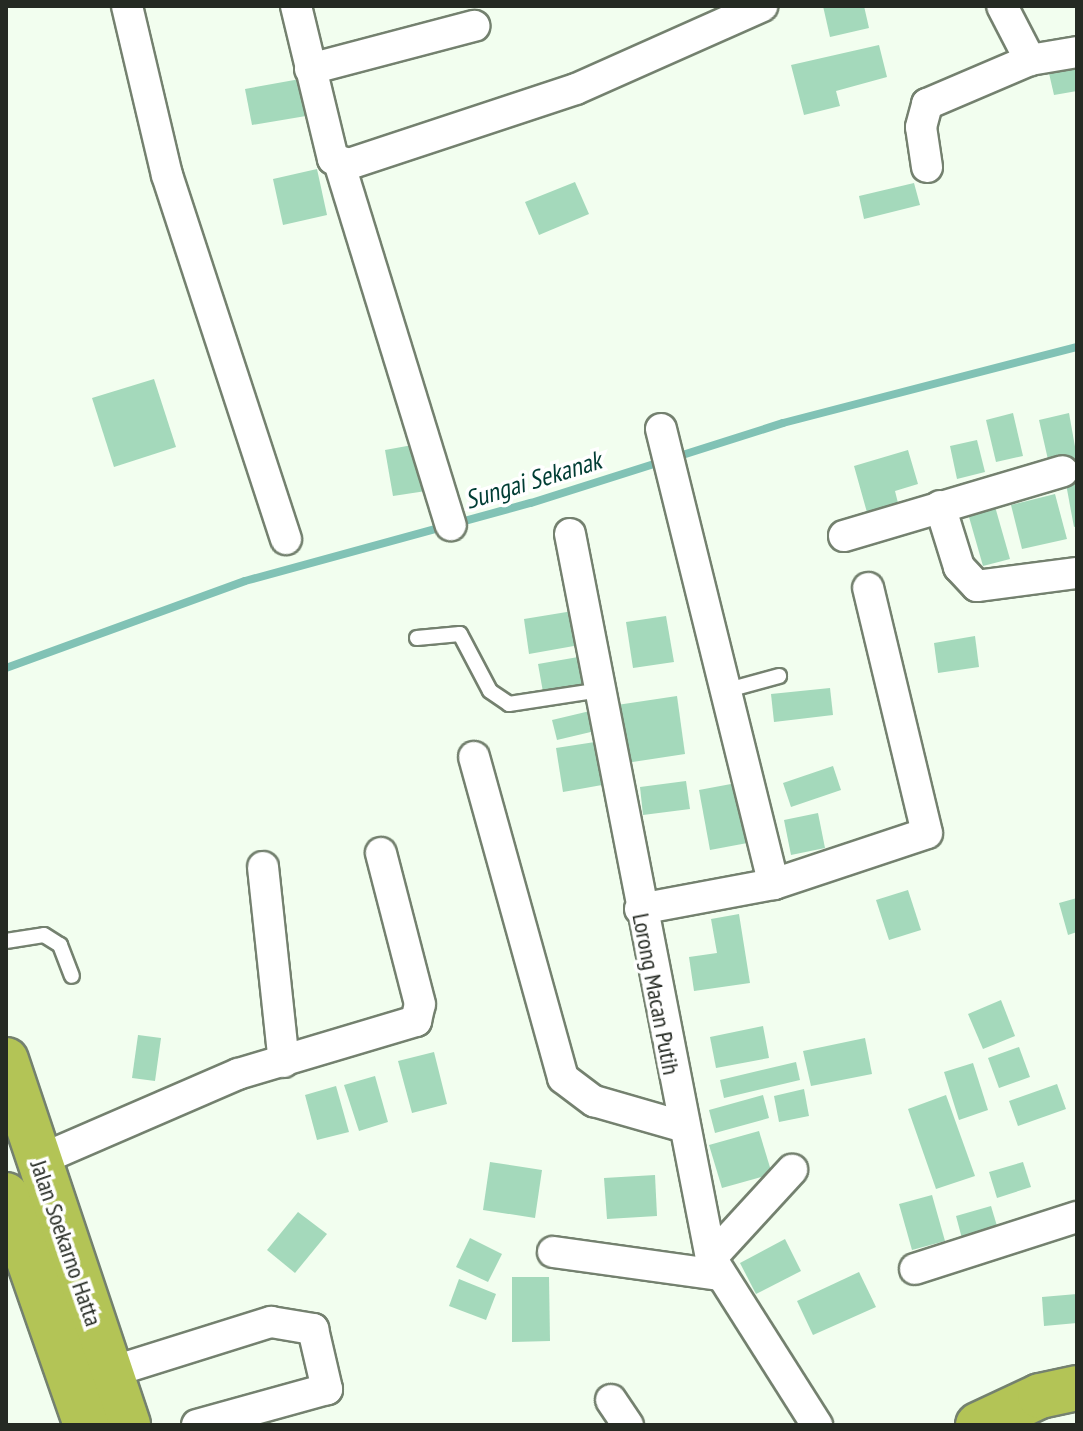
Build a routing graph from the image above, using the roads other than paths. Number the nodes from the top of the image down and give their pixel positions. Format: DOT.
graph roads {
  1 [pos="127,6"];
  2 [pos="296,6"];
  3 [pos="762,6"];
  4 [pos="1002,6"];
  5 [pos="474,26"];
  6 [pos="1077,52"];
  7 [pos="1030,60"];
  8 [pos="310,69"];
  9 [pos="339,162"];
  10 [pos="927,167"];
  11 [pos="663,434"];
  12 [pos="1063,471"];
  13 [pos="940,506"];
  14 [pos="451,525"];
  15 [pos="570,534"];
  16 [pos="844,536"];
  17 [pos="286,539"];
  18 [pos="1077,573"];
  19 [pos="868,588"];
  20 [pos="417,638"];
  21 [pos="779,676"];
  22 [pos="600,690"];
  23 [pos="728,690"];
  24 [pos="474,757"];
  25 [pos="381,853"];
  26 [pos="263,867"];
  27 [pos="774,884"];
  28 [pos="640,909"];
  29 [pos="6,941"];
  30 [pos="72,976"];
  31 [pos="6,1060"];
  32 [pos="284,1062"];
  33 [pos="681,1126"];
  34 [pos="37,1161"];
  35 [pos="792,1170"];
  36 [pos="6,1195"];
  37 [pos="1077,1217"];
  38 [pos="13,1238"];
  39 [pos="553,1252"];
  40 [pos="714,1266"];
  41 [pos="915,1269"];
  42 [pos="111,1372"];
  43 [pos="1077,1388"];
  44 [pos="611,1400"];
  45 [pos="86,1425"];
  46 [pos="128,1425"];
  47 [pos="197,1425"];
  48 [pos="628,1425"];
  49 [pos="817,1425"];
  50 [pos="978,1425"];
  1 -- 17 [label="street"];
  2 -- 8 [label="street"];
  3 -- 9 [label="street"];
  4 -- 7 [label="street"];
  5 -- 8 [label="street"];
  6 -- 7 [label="street"];
  7 -- 10 [label="street"];
  8 -- 9 [label="street"];
  9 -- 14 [label="street"];
  11 -- 23 [label="street"];
  12 -- 13 [label="street"];
  13 -- 16 [label="street"];
  13 -- 18 [label="street"];
  15 -- 22 [label="street, Lorong Macan Putih"];
  19 -- 27 [label="street"];
  20 -- 22 [label="lane"];
  21 -- 23 [label="lane"];
  22 -- 28 [label="street, Lorong Macan Putih"];
  23 -- 27 [label="street"];
  24 -- 33 [label="street"];
  25 -- 32 [label="street"];
  26 -- 32 [label="street"];
  27 -- 28 [label="street"];
  28 -- 33 [label="street, Lorong Macan Putih"];
  29 -- 30 [label="lane"];
  31 -- 34 [label="highway, Jalan Soekarno Hatta"];
  32 -- 34 [label="street"];
  33 -- 40 [label="street, Lorong Macan Putih"];
  34 -- 42 [label="highway, Jalan Soekarno Hatta"];
  35 -- 40 [label="street"];
  36 -- 38 [label="highway, Jalan Soekarno Hatta"];
  37 -- 41 [label="street"];
  38 -- 45 [label="highway, Jalan Soekarno Hatta"];
  39 -- 40 [label="street"];
  40 -- 49 [label="street, Lorong Macan Putih"];
  42 -- 46 [label="highway, Jalan Soekarno Hatta"];
  42 -- 47 [label="street"];
  43 -- 50 [label="highway"];
  44 -- 48 [label="street"];
}
